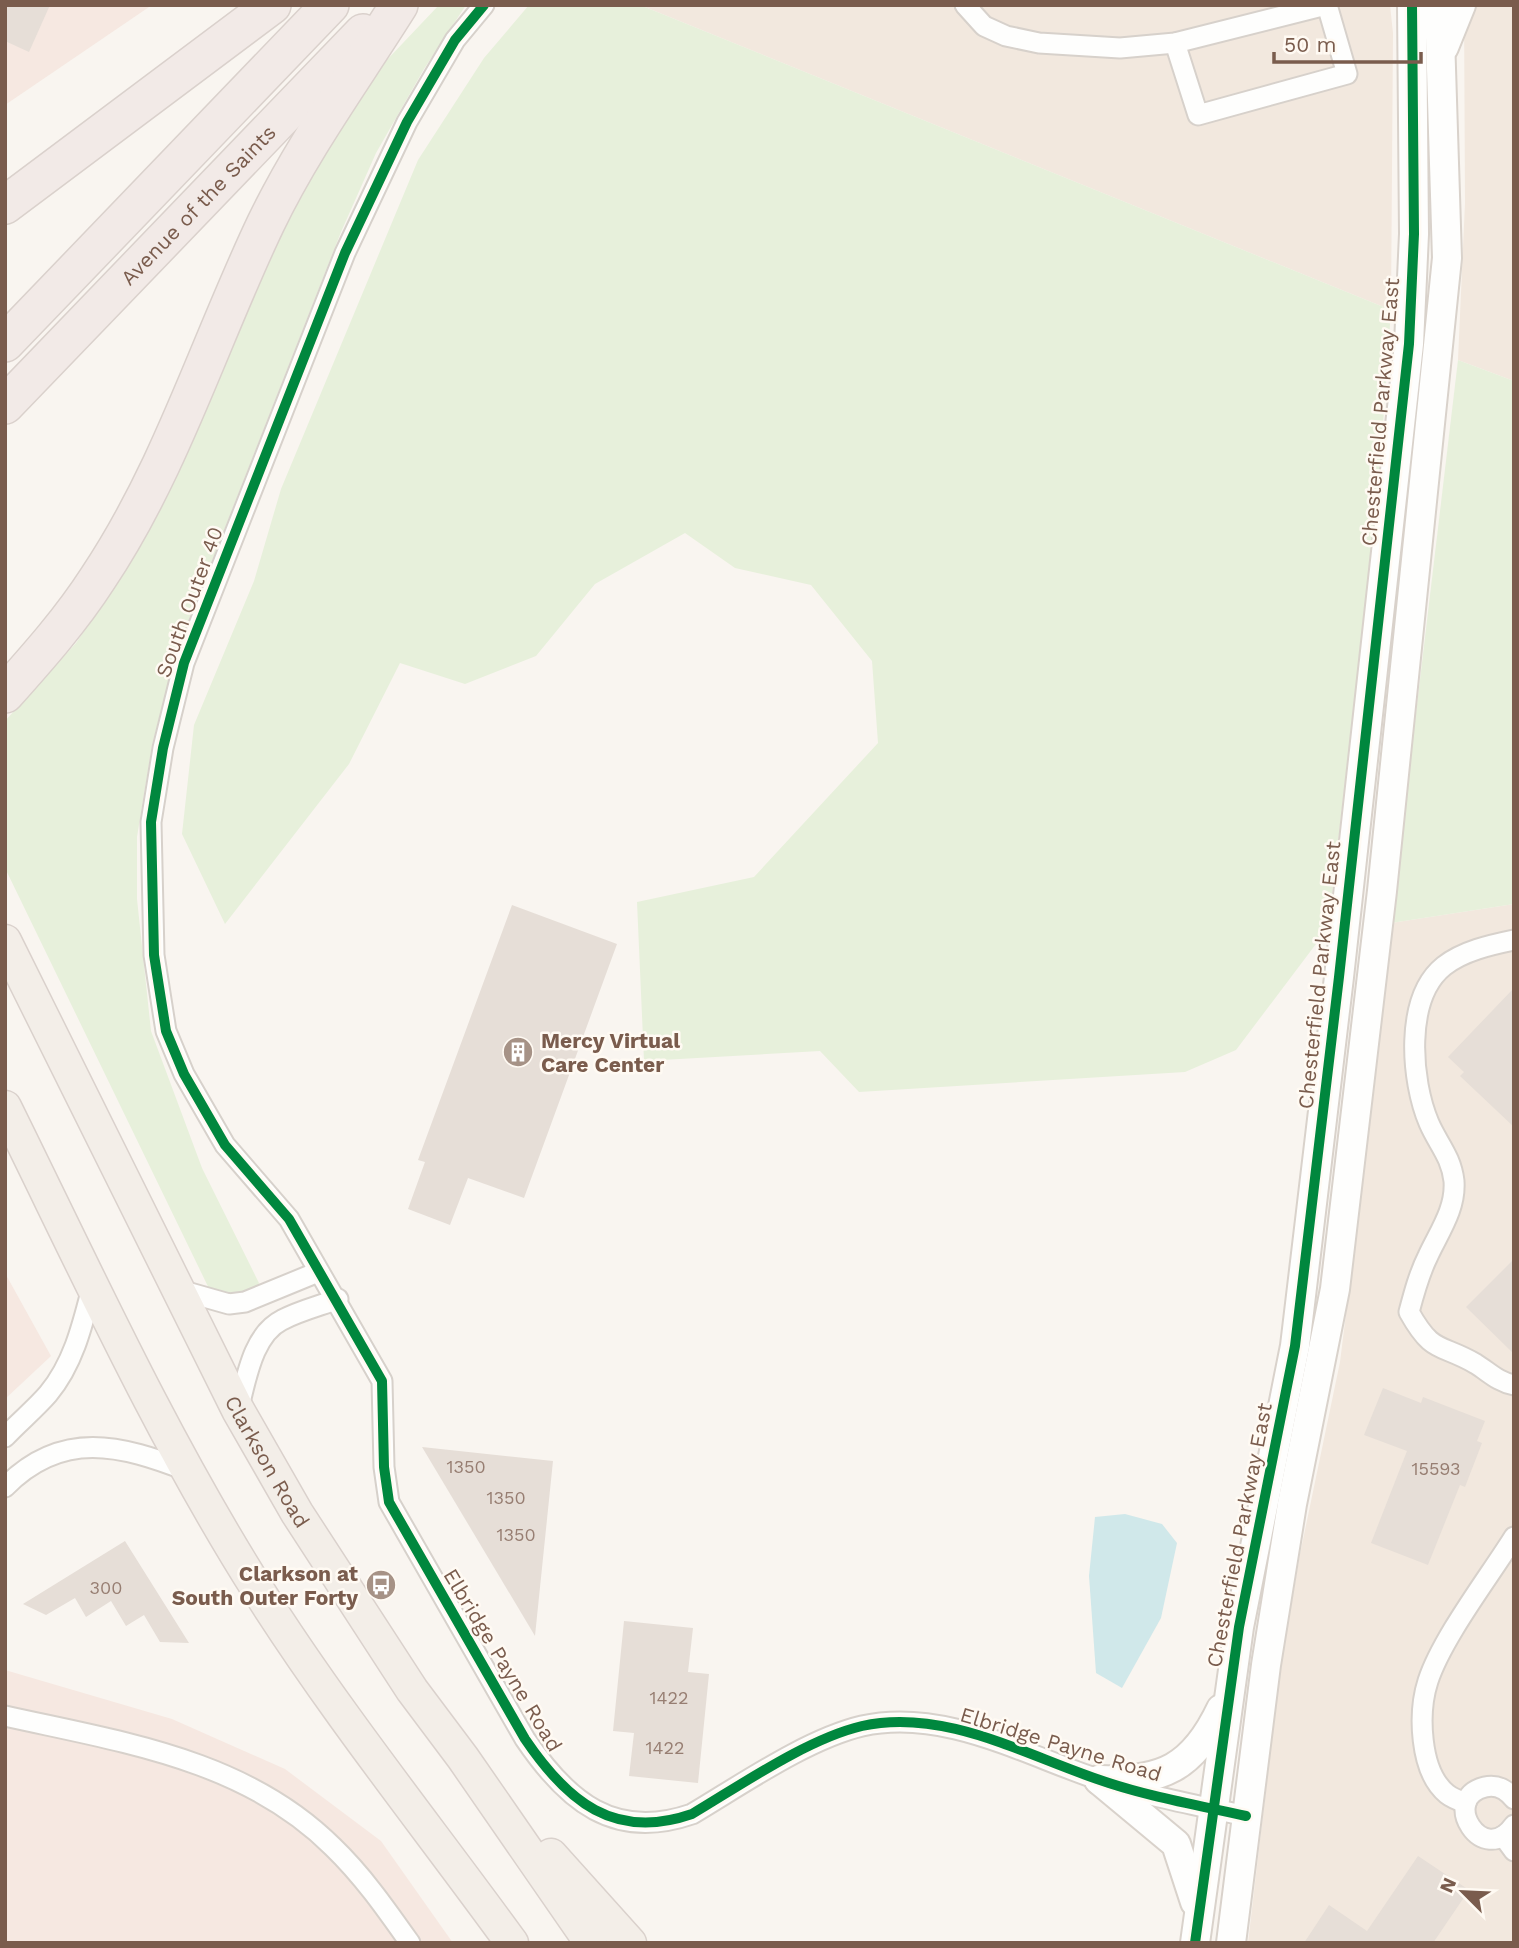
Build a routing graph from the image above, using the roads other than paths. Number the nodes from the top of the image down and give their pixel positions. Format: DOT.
graph roads {
  1 [pos="272,5"];
  2 [pos="330,5"];
  3 [pos="390,5"];
  4 [pos="399,5"];
  5 [pos="484,5"];
  6 [pos="965,5"];
  7 [pos="1327,5"];
  8 [pos="1439,5"];
  9 [pos="1461,5"];
  10 [pos="1410,9"];
  11 [pos="1175,43"];
  12 [pos="1440,56"];
  13 [pos="5,205"];
  14 [pos="5,343"];
  15 [pos="5,405"];
  16 [pos="5,694"];
  17 [pos="1514,940"];
  18 [pos="5,941"];
  19 [pos="5,1107"];
  20 [pos="318,1272"];
  21 [pos="93,1283"];
  22 [pos="176,1289"];
  23 [pos="338,1299"];
  24 [pos="1514,1385"];
  25 [pos="238,1410"];
  26 [pos="5,1437"];
  27 [pos="189,1471"];
  28 [pos="5,1487"];
  29 [pos="1514,1537"];
  30 [pos="1229,1694"];
  31 [pos="5,1716"];
  32 [pos="463,1758"];
  33 [pos="1098,1780"];
  34 [pos="1514,1798"];
  35 [pos="1466,1803"];
  36 [pos="1212,1809"];
  37 [pos="1246,1816"];
  38 [pos="1510,1837"];
  39 [pos="1197,1929"];
  40 [pos="410,1943"];
  41 [pos="512,1943"];
  42 [pos="591,1943"];
  43 [pos="630,1943"];
  44 [pos="1231,1943"];
  1 -- 13 [label="highway"];
  2 -- 14 [label="highway, Avenue of the Saints"];
  3 -- 15 [label="highway, Avenue of the Saints"];
  4 -- 16 [label="highway"];
  5 -- 20 [label="street, South Outer 40"];
  6 -- 11 [label="street"];
  7 -- 11 [label="street"];
  7 -- 11 [label="street"];
  8 -- 12 [label="street"];
  9 -- 12 [label="street"];
  10 -- 30 [label="street, Chesterfield Parkway East"];
  12 -- 37 [label="street"];
  17 -- 24 [label="street"];
  18 -- 22 [label="main road, Clarkson Road"];
  19 -- 21 [label="main road"];
  20 -- 22 [label="street"];
  20 -- 23 [label="street, South Outer 40"];
  21 -- 26 [label="street"];
  21 -- 27 [label="main road"];
  22 -- 25 [label="main road, Clarkson Road"];
  23 -- 25 [label="street"];
  23 -- 33 [label="street, Elbridge Payne Road"];
  25 -- 32 [label="main road, Clarkson Road"];
  27 -- 28 [label="street"];
  27 -- 41 [label="main road"];
  29 -- 35 [label="street"];
  30 -- 33 [label="street"];
  30 -- 36 [label="street, Chesterfield Parkway East"];
  31 -- 40 [label="street"];
  32 -- 42 [label="main road, Clarkson Road"];
  32 -- 43 [label="main road"];
  33 -- 36 [label="street, Elbridge Payne Road"];
  33 -- 39 [label="street"];
  34 -- 35 [label="street"];
  35 -- 38 [label="street"];
  36 -- 37 [label="street, Elbridge Payne Road"];
  36 -- 39 [label="street, Chesterfield Parkway East"];
  37 -- 44 [label="street"];
}
